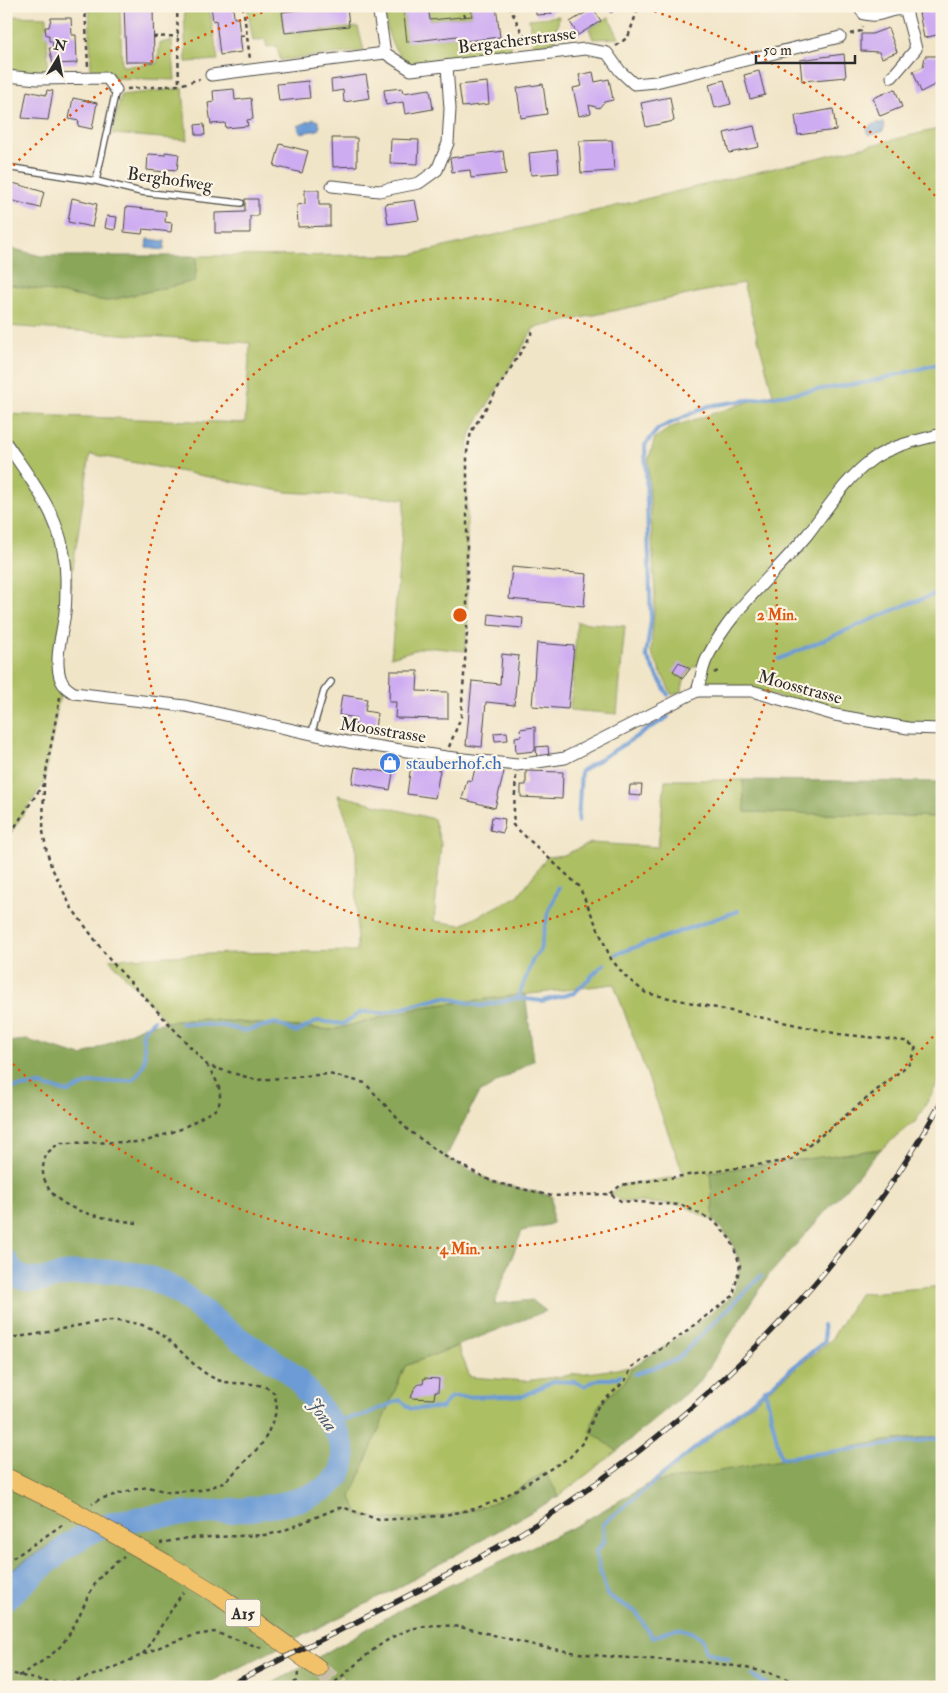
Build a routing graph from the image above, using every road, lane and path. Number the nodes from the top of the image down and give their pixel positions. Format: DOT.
graph roads {
  1 [pos="85,6"];
  2 [pos="177,6"];
  3 [pos="243,6"];
  4 [pos="378,6"];
  5 [pos="463,6"];
  6 [pos="509,6"];
  7 [pos="639,6"];
  8 [pos="861,10"];
  9 [pos="465,16"];
  10 [pos="247,35"];
  11 [pos="178,36"];
  12 [pos="240,36"];
  13 [pos="153,37"];
  14 [pos="840,37"];
  15 [pos="385,52"];
  16 [pos="607,52"];
  17 [pos="533,55"];
  18 [pos="446,66"];
  19 [pos="251,70"];
  20 [pos="211,75"];
  21 [pos="6,76"];
  22 [pos="892,77"];
  23 [pos="88,79"];
  24 [pos="179,86"];
  25 [pos="116,90"];
  26 [pos="6,168"];
  27 [pos="96,181"];
  28 [pos="332,186"];
  29 [pos="241,203"];
  30 [pos="534,328"];
  31 [pos="942,434"];
  32 [pos="6,443"];
  33 [pos="331,682"];
  34 [pos="65,688"];
  35 [pos="697,691"];
  36 [pos="942,729"];
  37 [pos="311,735"];
  38 [pos="446,758"];
  39 [pos="517,765"];
  40 [pos="44,783"];
  41 [pos="6,840"];
  42 [pos="208,1066"];
  43 [pos="610,1194"];
  44 [pos="137,1223"];
  45 [pos="6,1337"];
  46 [pos="6,1476"];
  47 [pos="148,1487"];
  48 [pos="338,1508"];
  49 [pos="175,1605"];
  50 [pos="267,1649"];
  51 [pos="142,1656"];
  52 [pos="296,1668"];
  53 [pos="318,1668"];
  54 [pos="6,1672"];
  55 [pos="288,1687"];
  56 [pos="329,1687"];
  57 [pos="806,1687"];
  1 -- 23 [label="path"];
  2 -- 11 [label="path"];
  3 -- 10 [label="path"];
  4 -- 15 [label="street"];
  5 -- 9 [label="path"];
  6 -- 17 [label="path"];
  7 -- 16 [label="path"];
  8 -- 14 [label="path"];
  8 -- 22 [label="street"];
  10 -- 12 [label="path"];
  10 -- 19 [label="path"];
  11 -- 13 [label="path"];
  11 -- 24 [label="path"];
  14 -- 16 [label="street"];
  15 -- 18 [label="street, Bergacherstrasse"];
  15 -- 19 [label="street"];
  16 -- 17 [label="street, Bergacherstrasse"];
  17 -- 18 [label="street, Bergacherstrasse"];
  18 -- 28 [label="street, Bergacherstrasse"];
  19 -- 20 [label="street"];
  20 -- 24 [label="path"];
  21 -- 23 [label="street"];
  23 -- 25 [label="street"];
  24 -- 25 [label="path"];
  25 -- 27 [label="lane"];
  26 -- 27 [label="lane, Berghofweg"];
  27 -- 29 [label="lane, Berghofweg"];
  30 -- 38 [label="path"];
  31 -- 35 [label="street"];
  32 -- 34 [label="street"];
  33 -- 37 [label="lane"];
  34 -- 37 [label="street, Moosstrasse"];
  34 -- 40 [label="path"];
  35 -- 36 [label="street, Moosstrasse"];
  35 -- 39 [label="street, Moosstrasse"];
  37 -- 38 [label="street, Moosstrasse"];
  38 -- 39 [label="street, Moosstrasse"];
  39 -- 43 [label="path"];
  40 -- 41 [label="path"];
  40 -- 42 [label="path"];
  42 -- 43 [label="path"];
  42 -- 44 [label="path"];
  43 -- 48 [label="path"];
  45 -- 47 [label="path"];
  46 -- 53 [label="highway, A15, bridge"];
  49 -- 51 [label="path"];
  50 -- 51 [label="path"];
  51 -- 54 [label="path"];
  52 -- 55 [label="path"];
  56 -- 57 [label="path"];
}
